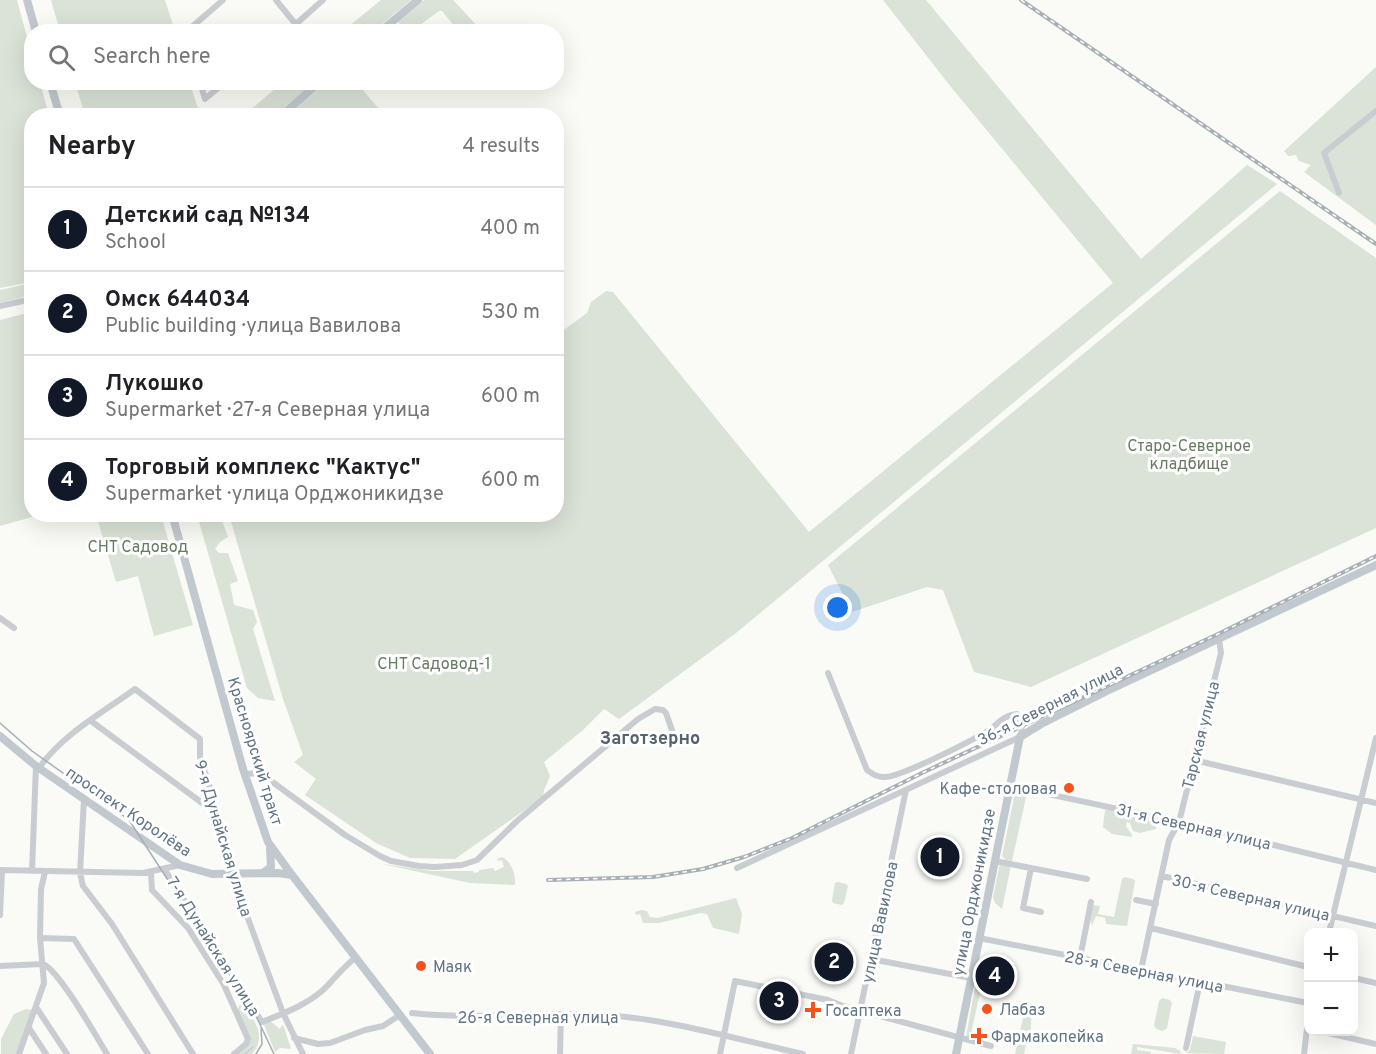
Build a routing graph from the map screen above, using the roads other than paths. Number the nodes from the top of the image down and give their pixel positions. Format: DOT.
graph roads {
  1 [pos="27,0"];
  2 [pos="223,0"];
  3 [pos="276,0"];
  4 [pos="323,0"];
  5 [pos="418,0"];
  6 [pos="34,24"];
  7 [pos="195,24"];
  8 [pos="296,24"];
  9 [pos="390,24"];
  10 [pos="52,90"];
  11 [pos="202,90"];
  12 [pos="216,90"];
  13 [pos="311,90"];
  14 [pos="58,108"];
  15 [pos="289,108"];
  16 [pos="1376,111"];
  17 [pos="1340,194"];
  18 [pos="24,300"];
  19 [pos="0,306"];
  20 [pos="174,522"];
  21 [pos="1376,565"];
  22 [pos="0,618"];
  23 [pos="14,628"];
  24 [pos="1220,639"];
  25 [pos="828,673"];
  26 [pos="91,721"];
  27 [pos="672,733"];
  28 [pos="0,736"];
  29 [pos="1020,737"];
  30 [pos="1376,738"];
  31 [pos="1375,747"];
  32 [pos="1194,760"];
  33 [pos="37,767"];
  34 [pos="245,774"];
  35 [pos="1010,786"];
  36 [pos="906,790"];
  37 [pos="84,799"];
  38 [pos="1360,799"];
  39 [pos="1376,803"];
  40 [pos="213,811"];
  41 [pos="1179,822"];
  42 [pos="268,842"];
  43 [pos="995,861"];
  44 [pos="1346,863"];
  45 [pos="180,865"];
  46 [pos="737,868"];
  47 [pos="1031,868"];
  48 [pos="1,870"];
  49 [pos="165,870"];
  50 [pos="1376,870"];
  51 [pos="32,872"];
  52 [pos="45,872"];
  53 [pos="80,873"];
  54 [pos="151,873"];
  55 [pos="259,874"];
  56 [pos="234,875"];
  57 [pos="291,875"];
  58 [pos="1162,876"];
  59 [pos="1087,879"];
  60 [pos="1136,900"];
  61 [pos="1091,902"];
  62 [pos="1156,904"];
  63 [pos="1041,912"];
  64 [pos="0,915"];
  65 [pos="1333,916"];
  66 [pos="1376,926"];
  67 [pos="1151,928"];
  68 [pos="1330,928"];
  69 [pos="40,938"];
  70 [pos="979,938"];
  71 [pos="356,957"];
  72 [pos="1080,958"];
  73 [pos="871,959"];
  74 [pos="974,963"];
  75 [pos="43,964"];
  76 [pos="0,966"];
  77 [pos="1304,966"];
  78 [pos="1141,970"];
  79 [pos="1006,975"];
  80 [pos="971,978"];
  81 [pos="1358,979"];
  82 [pos="1200,982"];
  83 [pos="1376,983"];
  84 [pos="1304,1002"];
  85 [pos="36,1007"];
  86 [pos="860,1011"];
  87 [pos="283,1013"];
  88 [pos="412,1013"];
  89 [pos="561,1014"];
  90 [pos="400,1015"];
  91 [pos="29,1028"];
  92 [pos="1306,1036"];
  93 [pos="1341,1036"];
  94 [pos="724,1037"];
  95 [pos="294,1038"];
  96 [pos="959,1038"];
  97 [pos="1376,1044"];
  98 [pos="991,1046"];
  99 [pos="1186,1048"];
  100 [pos="19,1054"];
  101 [pos="46,1054"];
  102 [pos="67,1054"];
  103 [pos="107,1054"];
  104 [pos="148,1054"];
  105 [pos="193,1054"];
  106 [pos="234,1054"];
  107 [pos="303,1054"];
  108 [pos="430,1054"];
  109 [pos="560,1054"];
  110 [pos="720,1054"];
  111 [pos="803,1054"];
  112 [pos="852,1054"];
  113 [pos="956,1054"];
  114 [pos="1304,1054"];
  1 -- 6 [label="main road"];
  2 -- 7 [label="street"];
  3 -- 8 [label="street"];
  4 -- 8 [label="street"];
  5 -- 9 [label="main road"];
  10 -- 14 [label="main road"];
  11 -- 12 [label="street"];
  13 -- 15 [label="main road"];
  16 -- 17 [label="street"];
  18 -- 19 [label="street"];
  20 -- 34 [label="main road, Красноярский тракт"];
  21 -- 24 [label="main road, 36-я Северная улица"];
  22 -- 23 [label="street"];
  24 -- 29 [label="main road, 36-я Северная улица"];
  24 -- 32 [label="street, Тарская улица"];
  25 -- 29 [label="street"];
  26 -- 33 [label="street"];
  26 -- 40 [label="street"];
  26 -- 40 [label="street, 9-я Дунайская улица"];
  27 -- 34 [label="street"];
  28 -- 33 [label="main road, проспект Королёва"];
  29 -- 35 [label="main road, улица Орджоникидзе"];
  29 -- 36 [label="street, 36-я Северная улица"];
  30 -- 31 [label="street"];
  31 -- 38 [label="street"];
  32 -- 38 [label="street"];
  32 -- 41 [label="street, Тарская улица"];
  33 -- 37 [label="main road, проспект Королёва"];
  33 -- 51 [label="street"];
  34 -- 42 [label="main road, Красноярский тракт"];
  35 -- 41 [label="street, 31-я Северная улица"];
  35 -- 43 [label="main road, улица Орджоникидзе"];
  36 -- 46 [label="street, 36-я Северная улица"];
  36 -- 73 [label="street, улица Вавилова"];
  37 -- 45 [label="main road, проспект Королёва"];
  37 -- 53 [label="street"];
  38 -- 39 [label="street"];
  38 -- 44 [label="street"];
  40 -- 56 [label="street, 9-я Дунайская улица"];
  41 -- 44 [label="street, 31-я Северная улица"];
  41 -- 58 [label="street, Тарская улица"];
  42 -- 55 [label="main road"];
  42 -- 57 [label="main road, Красноярский тракт"];
  43 -- 47 [label="street"];
  43 -- 70 [label="main road, улица Орджоникидзе"];
  44 -- 50 [label="street, 31-я Северная улица"];
  44 -- 65 [label="street"];
  45 -- 49 [label="street"];
  45 -- 56 [label="main road, проспект Королёва"];
  47 -- 59 [label="street"];
  47 -- 63 [label="street"];
  48 -- 51 [label="street"];
  48 -- 64 [label="street"];
  49 -- 54 [label="street"];
  49 -- 87 [label="street, 7-я Дунайская улица"];
  51 -- 52 [label="street"];
  52 -- 53 [label="street"];
  52 -- 69 [label="street"];
  53 -- 54 [label="street"];
  53 -- 105 [label="street"];
  54 -- 106 [label="street"];
  55 -- 56 [label="main road, проспект Королёва"];
  55 -- 57 [label="main road, проспект Королёва"];
  56 -- 87 [label="street, 9-я Дунайская улица"];
  57 -- 71 [label="main road, Красноярский тракт"];
  58 -- 62 [label="street, Тарская улица"];
  58 -- 65 [label="street, 30-я Северная улица"];
  60 -- 62 [label="street"];
  61 -- 72 [label="street"];
  62 -- 67 [label="street, Тарская улица"];
  65 -- 66 [label="street, 30-я Северная улица"];
  65 -- 68 [label="street"];
  67 -- 77 [label="street"];
  67 -- 78 [label="street, Тарская улица"];
  69 -- 75 [label="street"];
  69 -- 104 [label="street"];
  70 -- 72 [label="street, 28-я Северная улица"];
  70 -- 74 [label="main road, улица Орджоникидзе"];
  71 -- 87 [label="street"];
  71 -- 90 [label="main road, Красноярский тракт"];
  72 -- 78 [label="street, 28-я Северная улица"];
  73 -- 80 [label="street"];
  73 -- 86 [label="street, улица Вавилова"];
  74 -- 79 [label="street"];
  74 -- 80 [label="main road, улица Орджоникидзе"];
  75 -- 76 [label="street"];
  75 -- 85 [label="street"];
  75 -- 103 [label="street"];
  78 -- 82 [label="street, 28-я Северная улица"];
  80 -- 96 [label="main road, улица Орджоникидзе"];
  81 -- 83 [label="street"];
  82 -- 84 [label="street, 28-я Северная улица"];
  82 -- 99 [label="street"];
  85 -- 91 [label="street"];
  85 -- 102 [label="street"];
  86 -- 94 [label="street"];
  86 -- 96 [label="street"];
  86 -- 112 [label="street, улица Вавилова"];
  87 -- 95 [label="street, 9-я Дунайская улица"];
  88 -- 89 [label="street, 26-я Северная улица"];
  89 -- 94 [label="street, 26-я Северная улица"];
  89 -- 109 [label="street"];
  90 -- 95 [label="street"];
  90 -- 108 [label="main road, Красноярский тракт"];
  91 -- 100 [label="street"];
  91 -- 101 [label="street"];
  92 -- 114 [label="street"];
  93 -- 97 [label="street"];
  94 -- 110 [label="street"];
  94 -- 111 [label="street, 26-я Северная улица"];
  95 -- 107 [label="street, 9-я Дунайская улица"];
  96 -- 98 [label="street"];
  96 -- 113 [label="main road, улица Орджоникидзе"];
}
